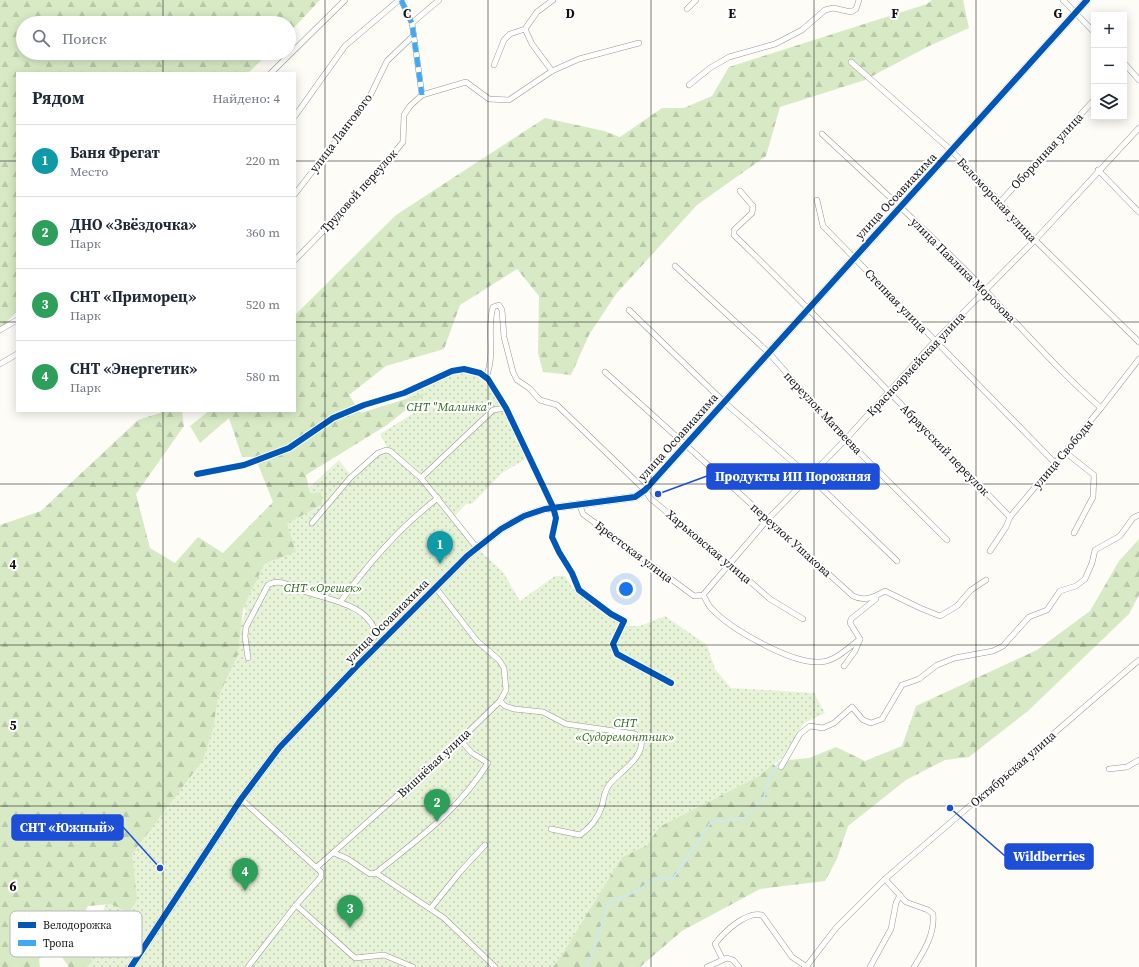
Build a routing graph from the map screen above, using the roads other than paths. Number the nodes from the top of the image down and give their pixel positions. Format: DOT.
graph roads {
  1 [pos="345,0"];
  2 [pos="400,0"];
  3 [pos="439,0"];
  4 [pos="553,0"];
  5 [pos="696,0"];
  6 [pos="859,0"];
  7 [pos="1063,0"];
  8 [pos="1087,0"];
  9 [pos="687,9"];
  10 [pos="1075,14"];
  11 [pos="412,23"];
  12 [pos="525,28"];
  13 [pos="1091,29"];
  14 [pos="414,35"];
  15 [pos="639,43"];
  16 [pos="296,48"];
  17 [pos="284,60"];
  18 [pos="851,62"];
  19 [pos="494,65"];
  20 [pos="1127,68"];
  21 [pos="552,71"];
  22 [pos="272,72"];
  23 [pos="1139,80"];
  24 [pos="689,85"];
  25 [pos="422,95"];
  26 [pos="1091,103"];
  27 [pos="296,115"];
  28 [pos="1139,128"];
  29 [pos="822,134"];
  30 [pos="952,152"];
  31 [pos="1098,170"];
  32 [pos="740,191"];
  33 [pos="296,193"];
  34 [pos="817,200"];
  35 [pos="1000,202"];
  36 [pos="901,207"];
  37 [pos="1139,212"];
  38 [pos="1035,240"];
  39 [pos="854,257"];
  40 [pos="296,259"];
  41 [pos="675,266"];
  42 [pos="986,291"];
  43 [pos="810,308"];
  44 [pos="629,310"];
  45 [pos="16,321"];
  46 [pos="0,330"];
  47 [pos="935,341"];
  48 [pos="1139,342"];
  49 [pos="768,353"];
  50 [pos="16,355"];
  51 [pos="1139,359"];
  52 [pos="0,364"];
  53 [pos="605,372"];
  54 [pos="486,377"];
  55 [pos="888,393"];
  56 [pos="724,402"];
  57 [pos="506,408"];
  58 [pos="1101,408"];
  59 [pos="846,438"];
  60 [pos="684,446"];
  61 [pos="1065,452"];
  62 [pos="1055,463"];
  63 [pos="197,474"];
  64 [pos="809,476"];
  65 [pos="421,478"];
  66 [pos="645,490"];
  67 [pos="438,498"];
  68 [pos="579,503"];
  69 [pos="553,507"];
  70 [pos="1139,515"];
  71 [pos="1010,517"];
  72 [pos="768,519"];
  73 [pos="312,523"];
  74 [pos="1074,533"];
  75 [pos="947,540"];
  76 [pos="477,548"];
  77 [pos="990,551"];
  78 [pos="897,561"];
  79 [pos="729,562"];
  80 [pos="986,580"];
  81 [pos="436,588"];
  82 [pos="703,595"];
  83 [pos="876,596"];
  84 [pos="341,601"];
  85 [pos="803,619"];
  86 [pos="860,639"];
  87 [pos="248,658"];
  88 [pos="1139,660"];
  89 [pos="844,666"];
  90 [pos="356,667"];
  91 [pos="672,683"];
  92 [pos="500,701"];
  93 [pos="460,740"];
  94 [pos="1139,760"];
  95 [pos="780,767"];
  96 [pos="1108,769"];
  97 [pos="241,799"];
  98 [pos="551,829"];
  99 [pos="484,845"];
  100 [pos="334,853"];
  101 [pos="317,867"];
  102 [pos="376,873"];
  103 [pos="885,879"];
  104 [pos="900,895"];
  105 [pos="296,905"];
  106 [pos="432,908"];
  107 [pos="142,950"];
  108 [pos="138,957"];
  109 [pos="722,958"];
  110 [pos="131,967"];
  111 [pos="248,967"];
  112 [pos="413,967"];
  113 [pos="495,967"];
  114 [pos="706,967"];
  115 [pos="739,967"];
  116 [pos="807,967"];
  117 [pos="870,967"];
  118 [pos="914,967"];
  1 -- 16 [label="street"];
  2 -- 11 [label="street"];
  2 -- 27 [label="street"];
  3 -- 11 [label="street"];
  4 -- 12 [label="street"];
  5 -- 9 [label="street"];
  6 -- 24 [label="street"];
  7 -- 10 [label="street"];
  8 -- 10 [label="street, улица Осоавиахима"];
  10 -- 13 [label="street"];
  10 -- 30 [label="street, улица Осоавиахима"];
  11 -- 14 [label="street"];
  12 -- 19 [label="street"];
  12 -- 21 [label="street"];
  14 -- 25 [label="street"];
  14 -- 33 [label="street, улица Лангового"];
  15 -- 21 [label="street"];
  17 -- 22 [label="street"];
  18 -- 30 [label="street, Беломорская улица"];
  20 -- 23 [label="street"];
  21 -- 25 [label="street, Трудовой переулок"];
  25 -- 40 [label="street, Трудовой переулок"];
  26 -- 35 [label="street, Оборонная улица"];
  28 -- 31 [label="street, Красноармейская улица"];
  29 -- 36 [label="street, улица Павлика Морозова"];
  30 -- 35 [label="street, Беломорская улица"];
  30 -- 36 [label="street, улица Осоавиахима"];
  31 -- 37 [label="street"];
  31 -- 38 [label="street, Красноармейская улица"];
  32 -- 43 [label="street, Абраусский переулок"];
  34 -- 39 [label="street, Степная улица"];
  35 -- 38 [label="street, Беломорская улица"];
  36 -- 39 [label="street, улица Осоавиахима"];
  36 -- 42 [label="street, улица Павлика Морозова"];
  38 -- 42 [label="street, Красноармейская улица"];
  38 -- 48 [label="street, Беломорская улица"];
  39 -- 43 [label="street, улица Осоавиахима"];
  39 -- 47 [label="street, Степная улица"];
  41 -- 49 [label="street, переулок Матвеева"];
  42 -- 47 [label="street, Красноармейская улица"];
  42 -- 58 [label="street, улица Павлика Морозова"];
  43 -- 49 [label="street, улица Осоавиахима"];
  43 -- 55 [label="street, Абраусский переулок"];
  44 -- 56 [label="street"];
  45 -- 46 [label="street"];
  47 -- 55 [label="street, Красноармейская улица"];
  47 -- 62 [label="street, Степная улица"];
  49 -- 56 [label="street, улица Осоавиахима"];
  49 -- 59 [label="street, переулок Матвеева"];
  50 -- 52 [label="street"];
  51 -- 58 [label="street, улица Свободы"];
  53 -- 60 [label="street, переулок Ушакова"];
  54 -- 57 [label="street"];
  54 -- 63 [label="street"];
  54 -- 66 [label="street, Харьковская улица"];
  55 -- 59 [label="street, Красноармейская улица"];
  55 -- 71 [label="street, Абраусский переулок"];
  56 -- 60 [label="street, улица Осоавиахима"];
  56 -- 64 [label="street"];
  57 -- 65 [label="street"];
  57 -- 69 [label="street"];
  58 -- 61 [label="street, улица Свободы"];
  59 -- 64 [label="street, Красноармейская улица"];
  59 -- 75 [label="street, переулок Матвеева"];
  60 -- 66 [label="street, улица Осоавиахима"];
  60 -- 72 [label="street, переулок Ушакова"];
  61 -- 62 [label="street, улица Свободы"];
  61 -- 74 [label="street"];
  62 -- 71 [label="street, улица Свободы"];
  64 -- 72 [label="street, Красноармейская улица"];
  64 -- 78 [label="street"];
  65 -- 67 [label="street"];
  65 -- 73 [label="street"];
  66 -- 68 [label="street, улица Осоавиахима"];
  66 -- 79 [label="street, Харьковская улица"];
  67 -- 76 [label="street"];
  67 -- 84 [label="street"];
  68 -- 69 [label="street, улица Осоавиахима"];
  68 -- 82 [label="street, Брестская улица"];
  69 -- 76 [label="street, улица Осоавиахима"];
  69 -- 91 [label="street"];
  70 -- 95 [label="street"];
  71 -- 77 [label="street, улица Свободы"];
  72 -- 79 [label="street, Красноармейская улица"];
  72 -- 83 [label="street, переулок Ушакова"];
  76 -- 81 [label="street, улица Осоавиахима"];
  79 -- 82 [label="street, Красноармейская улица"];
  79 -- 85 [label="street, Харьковская улица"];
  80 -- 83 [label="street, переулок Ушакова"];
  81 -- 90 [label="street, улица Осоавиахима"];
  81 -- 92 [label="street, Вишнёвая улица"];
  82 -- 86 [label="street"];
  83 -- 86 [label="street"];
  84 -- 87 [label="street"];
  84 -- 90 [label="street"];
  86 -- 89 [label="street"];
  88 -- 103 [label="street, Октябрьская улица"];
  90 -- 97 [label="street, улица Осоавиахима"];
  92 -- 93 [label="street, Вишнёвая улица"];
  92 -- 98 [label="street"];
  93 -- 100 [label="street, Вишнёвая улица"];
  93 -- 102 [label="street"];
  94 -- 96 [label="street"];
  97 -- 101 [label="street"];
  97 -- 107 [label="street, улица Осоавиахима"];
  99 -- 106 [label="street"];
  100 -- 101 [label="street, Вишнёвая улица"];
  100 -- 102 [label="street"];
  101 -- 105 [label="street"];
  102 -- 106 [label="street"];
  103 -- 104 [label="street"];
  103 -- 116 [label="street, Октябрьская улица"];
  104 -- 117 [label="street"];
  104 -- 118 [label="street"];
  105 -- 111 [label="street"];
  105 -- 112 [label="street"];
  106 -- 113 [label="street"];
  108 -- 110 [label="street, улица Осоавиахима"];
  109 -- 114 [label="street"];
  109 -- 115 [label="street"];
  109 -- 116 [label="street, Октябрьская улица"];
}
